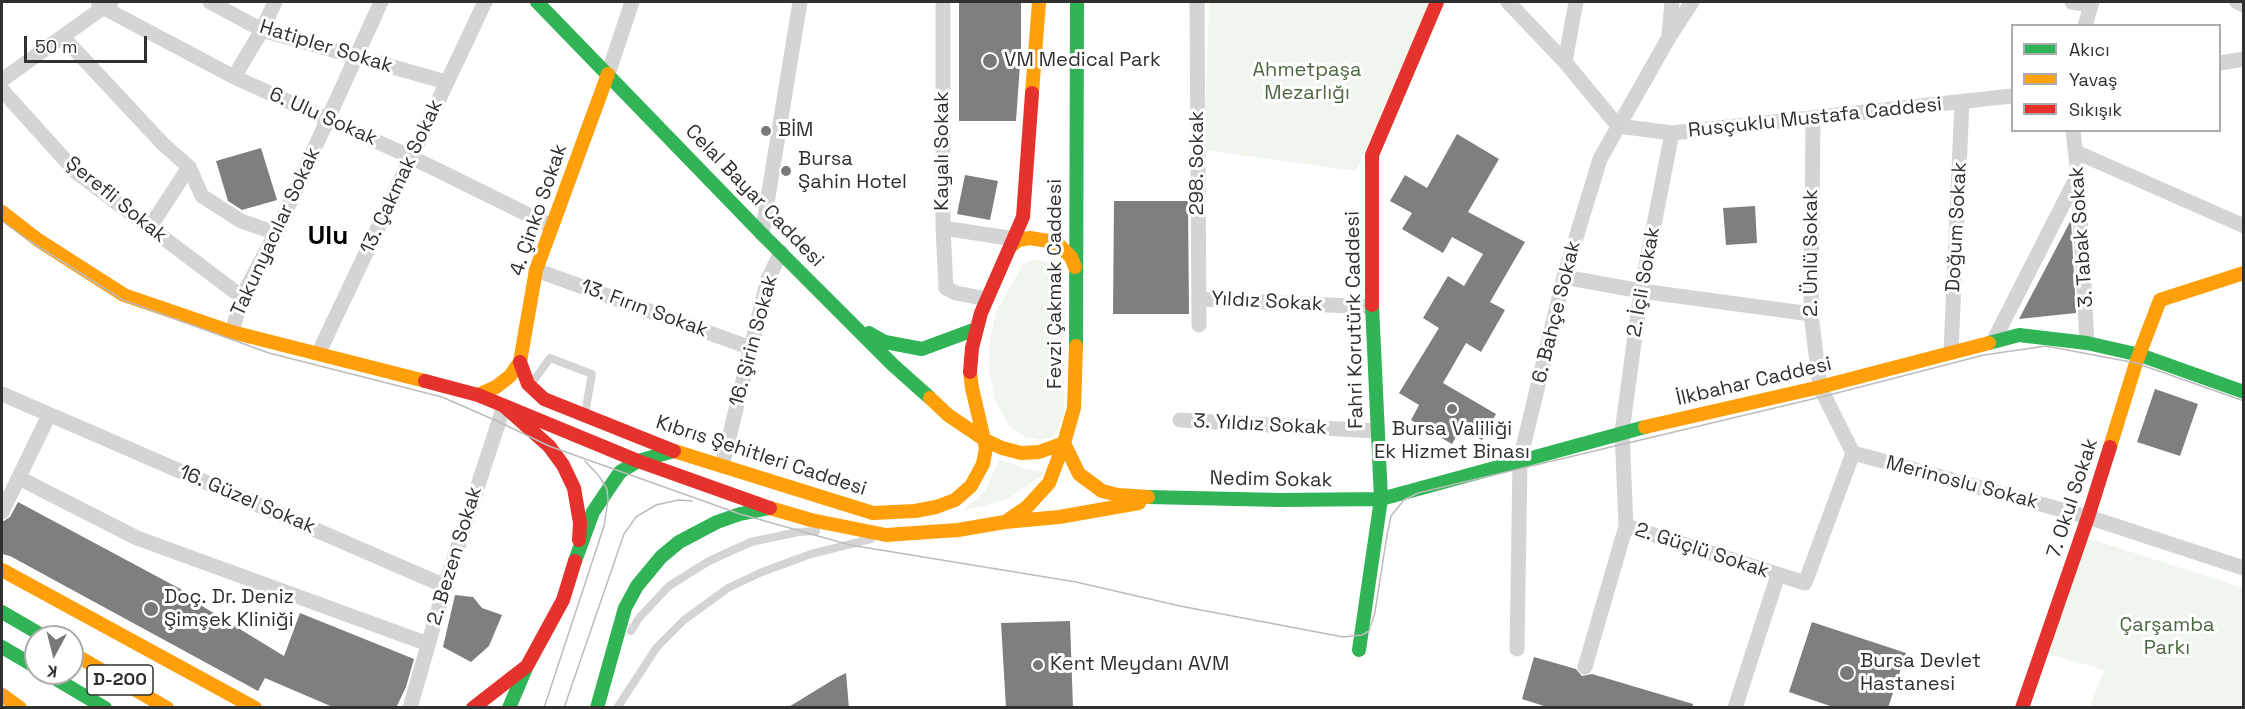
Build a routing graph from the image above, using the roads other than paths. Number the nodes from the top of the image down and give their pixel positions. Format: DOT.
graph roads {
  1 [pos="210,2"];
  2 [pos="275,2"];
  3 [pos="381,2"];
  4 [pos="485,2"];
  5 [pos="537,2"];
  6 [pos="632,2"];
  7 [pos="800,2"];
  8 [pos="943,2"];
  9 [pos="1039,2"];
  10 [pos="1077,2"];
  11 [pos="1197,2"];
  12 [pos="1437,2"];
  13 [pos="1508,2"];
  14 [pos="1576,2"];
  15 [pos="1672,2"];
  16 [pos="1692,2"];
  17 [pos="2072,2"];
  18 [pos="2237,2"];
  19 [pos="2091,3"];
  20 [pos="104,4"];
  21 [pos="2244,5"];
  22 [pos="2086,24"];
  23 [pos="262,30"];
  24 [pos="63,37"];
  25 [pos="1668,39"];
  26 [pos="356,57"];
  27 [pos="2244,59"];
  28 [pos="1565,62"];
  29 [pos="2221,63"];
  30 [pos="608,74"];
  31 [pos="234,77"];
  32 [pos="2,80"];
  33 [pos="446,82"];
  34 [pos="2,90"];
  35 [pos="2011,96"];
  36 [pos="1962,102"];
  37 [pos="328,119"];
  38 [pos="1813,119"];
  39 [pos="1618,126"];
  40 [pos="2073,132"];
  41 [pos="1672,133"];
  42 [pos="2076,152"];
  43 [pos="411,157"];
  44 [pos="189,167"];
  45 [pos="2078,176"];
  46 [pos="2,212"];
  47 [pos="551,226"];
  48 [pos="2244,226"];
  49 [pos="150,227"];
  50 [pos="943,228"];
  51 [pos="276,233"];
  52 [pos="762,234"];
  53 [pos="1013,242"];
  54 [pos="781,252"];
  55 [pos="1076,267"];
  56 [pos="536,270"];
  57 [pos="1564,277"];
  58 [pos="2240,277"];
  59 [pos="1641,291"];
  60 [pos="242,297"];
  61 [pos="1199,298"];
  62 [pos="984,306"];
  63 [pos="1372,307"];
  64 [pos="1811,314"];
  65 [pos="850,321"];
  66 [pos="1199,325"];
  67 [pos="976,329"];
  68 [pos="232,332"];
  69 [pos="1995,340"];
  70 [pos="2087,344"];
  71 [pos="751,348"];
  72 [pos="1951,351"];
  73 [pos="319,352"];
  74 [pos="2140,355"];
  75 [pos="520,362"];
  76 [pos="530,385"];
  77 [pos="1820,387"];
  78 [pos="2244,392"];
  79 [pos="2,394"];
  80 [pos="478,395"];
  81 [pos="504,406"];
  82 [pos="50,414"];
  83 [pos="584,416"];
  84 [pos="1180,420"];
  85 [pos="1376,431"];
  86 [pos="1622,432"];
  87 [pos="1064,443"];
  88 [pos="985,444"];
  89 [pos="674,452"];
  90 [pos="1853,453"];
  91 [pos="1520,460"];
  92 [pos="638,461"];
  93 [pos="722,466"];
  94 [pos="19,478"];
  95 [pos="1160,498"];
  96 [pos="1381,499"];
  97 [pos="770,508"];
  98 [pos="2,512"];
  99 [pos="2088,517"];
  100 [pos="1005,522"];
  101 [pos="1626,526"];
  102 [pos="855,529"];
  103 [pos="886,535"];
  104 [pos="578,551"];
  105 [pos="2244,568"];
  106 [pos="2,570"];
  107 [pos="1778,575"];
  108 [pos="445,586"];
  109 [pos="2,612"];
  110 [pos="24,625"];
  111 [pos="428,644"];
  112 [pos="2,647"];
  113 [pos="1359,650"];
  114 [pos="1517,650"];
  115 [pos="24,660"];
  116 [pos="84,660"];
  117 [pos="527,666"];
  118 [pos="608,668"];
  119 [pos="1585,668"];
  120 [pos="66,685"];
  121 [pos="2,695"];
  122 [pos="20,708"];
  123 [pos="105,708"];
  124 [pos="167,708"];
  125 [pos="255,708"];
  126 [pos="410,708"];
  127 [pos="473,708"];
  128 [pos="509,708"];
  129 [pos="597,708"];
  130 [pos="612,708"];
  131 [pos="617,708"];
  132 [pos="1735,708"];
  133 [pos="2022,708"];
  1 -- 23 [label="street, Hatipler Sokak"];
  2 -- 23 [label="street"];
  3 -- 26 [label="street, Takunyacılar Sokak"];
  4 -- 33 [label="street, 13. Çakmak Sokak"];
  5 -- 30 [label="main road, Celal Bayar Caddesi"];
  6 -- 30 [label="street"];
  7 -- 52 [label="street"];
  8 -- 50 [label="street, Kayalı Sokak"];
  9 -- 53 [label="main road"];
  10 -- 55 [label="main road, Fevzi Çakmak Caddesi"];
  11 -- 61 [label="street, 298. Sokak"];
  12 -- 63 [label="main road, Fahri Korutürk Caddesi"];
  13 -- 28 [label="street"];
  14 -- 28 [label="street"];
  15 -- 25 [label="street"];
  16 -- 25 [label="street, 6. Bahçe Sokak"];
  17 -- 19 [label="street"];
  18 -- 21 [label="street"];
  19 -- 22 [label="street"];
  20 -- 24 [label="street"];
  20 -- 31 [label="street, 6. Ulu Sokak"];
  23 -- 26 [label="street, Hatipler Sokak"];
  23 -- 31 [label="street"];
  24 -- 32 [label="street"];
  24 -- 44 [label="street"];
  25 -- 39 [label="street, 6. Bahçe Sokak"];
  26 -- 33 [label="street, Hatipler Sokak"];
  26 -- 37 [label="street, Takunyacılar Sokak"];
  27 -- 29 [label="street"];
  28 -- 39 [label="street"];
  30 -- 47 [label="main road, 4. Çinko Sokak"];
  30 -- 52 [label="main road, Celal Bayar Caddesi"];
  31 -- 37 [label="street, 6. Ulu Sokak"];
  33 -- 43 [label="street, 13. Çakmak Sokak"];
  34 -- 49 [label="street, Şerefli Sokak"];
  35 -- 36 [label="street, Rusçuklu Mustafa Caddesi"];
  36 -- 38 [label="street, Rusçuklu Mustafa Caddesi"];
  36 -- 72 [label="street, Doğum Sokak"];
  37 -- 43 [label="street, 6. Ulu Sokak"];
  37 -- 51 [label="street, Takunyacılar Sokak"];
  38 -- 41 [label="street, Rusçuklu Mustafa Caddesi"];
  38 -- 64 [label="street, 2. Ünlü Sokak"];
  39 -- 41 [label="street, Rusçuklu Mustafa Caddesi"];
  39 -- 57 [label="street, 6. Bahçe Sokak"];
  40 -- 42 [label="street, 3. Tabak Sokak"];
  41 -- 59 [label="street, 2. İçli Sokak"];
  42 -- 45 [label="street, 3. Tabak Sokak"];
  42 -- 48 [label="street"];
  43 -- 47 [label="street, 6. Ulu Sokak"];
  43 -- 73 [label="street, 13. Çakmak Sokak"];
  44 -- 49 [label="street"];
  44 -- 51 [label="street"];
  45 -- 69 [label="street"];
  45 -- 70 [label="street, 3. Tabak Sokak"];
  46 -- 68 [label="main road"];
  47 -- 56 [label="main road, 4. Çinko Sokak"];
  49 -- 60 [label="street, Şerefli Sokak"];
  50 -- 53 [label="street, Kayalı Sokak"];
  50 -- 62 [label="street"];
  51 -- 60 [label="street, Takunyacılar Sokak"];
  52 -- 54 [label="main road, Celal Bayar Caddesi"];
  53 -- 55 [label="main road"];
  53 -- 62 [label="main road"];
  54 -- 65 [label="main road, Celal Bayar Caddesi"];
  54 -- 71 [label="street, 16. Şirin Sokak"];
  55 -- 87 [label="main road, Fevzi Çakmak Caddesi"];
  56 -- 71 [label="street, 13. Fırın Sokak"];
  56 -- 75 [label="main road, 4. Çinko Sokak"];
  57 -- 59 [label="street"];
  57 -- 91 [label="street, 6. Bahçe Sokak"];
  58 -- 74 [label="main road, 7. Okul Sokak"];
  59 -- 64 [label="street"];
  59 -- 86 [label="street, 2. İçli Sokak"];
  60 -- 68 [label="street, Takunyacılar Sokak"];
  61 -- 63 [label="street, Yıldız Sokak"];
  61 -- 66 [label="street, 298. Sokak"];
  62 -- 67 [label="main road"];
  63 -- 85 [label="main road, Fahri Korutürk Caddesi"];
  64 -- 77 [label="street, 2. Ünlü Sokak"];
  65 -- 67 [label="main road"];
  65 -- 88 [label="main road, Celal Bayar Caddesi"];
  67 -- 88 [label="main road"];
  68 -- 73 [label="main road"];
  69 -- 70 [label="main road, İlkbahar Caddesi"];
  69 -- 72 [label="main road, İlkbahar Caddesi"];
  70 -- 74 [label="main road, İlkbahar Caddesi"];
  71 -- 93 [label="street, 16. Şirin Sokak"];
  72 -- 77 [label="main road, İlkbahar Caddesi"];
  73 -- 80 [label="main road"];
  74 -- 78 [label="main road, İlkbahar Caddesi"];
  74 -- 99 [label="main road, 7. Okul Sokak"];
  75 -- 76 [label="main road, Kıbrıs Şehitleri Caddesi"];
  75 -- 80 [label="main road"];
  76 -- 83 [label="main road, Kıbrıs Şehitleri Caddesi"];
  76 -- 83 [label="lane"];
  77 -- 86 [label="main road, İlkbahar Caddesi"];
  77 -- 90 [label="street, 2. Ünlü Sokak"];
  79 -- 82 [label="street, 16. Güzel Sokak"];
  80 -- 81 [label="main road"];
  81 -- 92 [label="main road"];
  81 -- 104 [label="main road"];
  81 -- 108 [label="street, 2. Bezen Sokak"];
  82 -- 94 [label="street"];
  82 -- 108 [label="street, 16. Güzel Sokak"];
  83 -- 89 [label="main road, Kıbrıs Şehitleri Caddesi"];
  84 -- 85 [label="street, 3. Yıldız Sokak"];
  85 -- 96 [label="main road, Fahri Korutürk Caddesi"];
  86 -- 91 [label="main road, İlkbahar Caddesi"];
  86 -- 101 [label="street, 2. İçli Sokak"];
  87 -- 88 [label="main road, Celal Bayar Caddesi"];
  87 -- 95 [label="main road"];
  87 -- 100 [label="main road, Fevzi Çakmak Caddesi"];
  88 -- 93 [label="main road, Kıbrıs Şehitleri Caddesi"];
  89 -- 92 [label="main road"];
  89 -- 93 [label="main road, Kıbrıs Şehitleri Caddesi"];
  90 -- 99 [label="street, Merinoslu Sokak"];
  90 -- 107 [label="street, 2. Güçlü Sokak"];
  91 -- 96 [label="main road, İlkbahar Caddesi"];
  91 -- 114 [label="street, 6. Bahçe Sokak"];
  92 -- 97 [label="main road"];
  92 -- 104 [label="main road"];
  94 -- 98 [label="street"];
  94 -- 111 [label="street"];
  95 -- 96 [label="main road, Nedim Sokak"];
  95 -- 100 [label="main road"];
  96 -- 113 [label="main road, Fahri Korutürk Caddesi"];
  97 -- 102 [label="main road"];
  97 -- 118 [label="main road"];
  99 -- 105 [label="street, Merinoslu Sokak"];
  99 -- 133 [label="main road, 7. Okul Sokak"];
  100 -- 103 [label="main road"];
  101 -- 107 [label="street, 2. Güçlü Sokak"];
  101 -- 119 [label="street, 2. İçli Sokak"];
  102 -- 103 [label="main road"];
  102 -- 118 [label="lane"];
  103 -- 131 [label="lane"];
  104 -- 117 [label="main road"];
  106 -- 125 [label="main road"];
  107 -- 132 [label="street, 2. Güçlü Sokak"];
  108 -- 111 [label="street, 2. Bezen Sokak"];
  109 -- 110 [label="main road"];
  111 -- 126 [label="street, 2. Bezen Sokak"];
  112 -- 115 [label="main road"];
  116 -- 124 [label="main road, D-200"];
  117 -- 127 [label="main road"];
  117 -- 128 [label="main road"];
  118 -- 129 [label="main road"];
  118 -- 130 [label="main road"];
  120 -- 123 [label="main road, D-200"];
  121 -- 122 [label="main road"];
}
